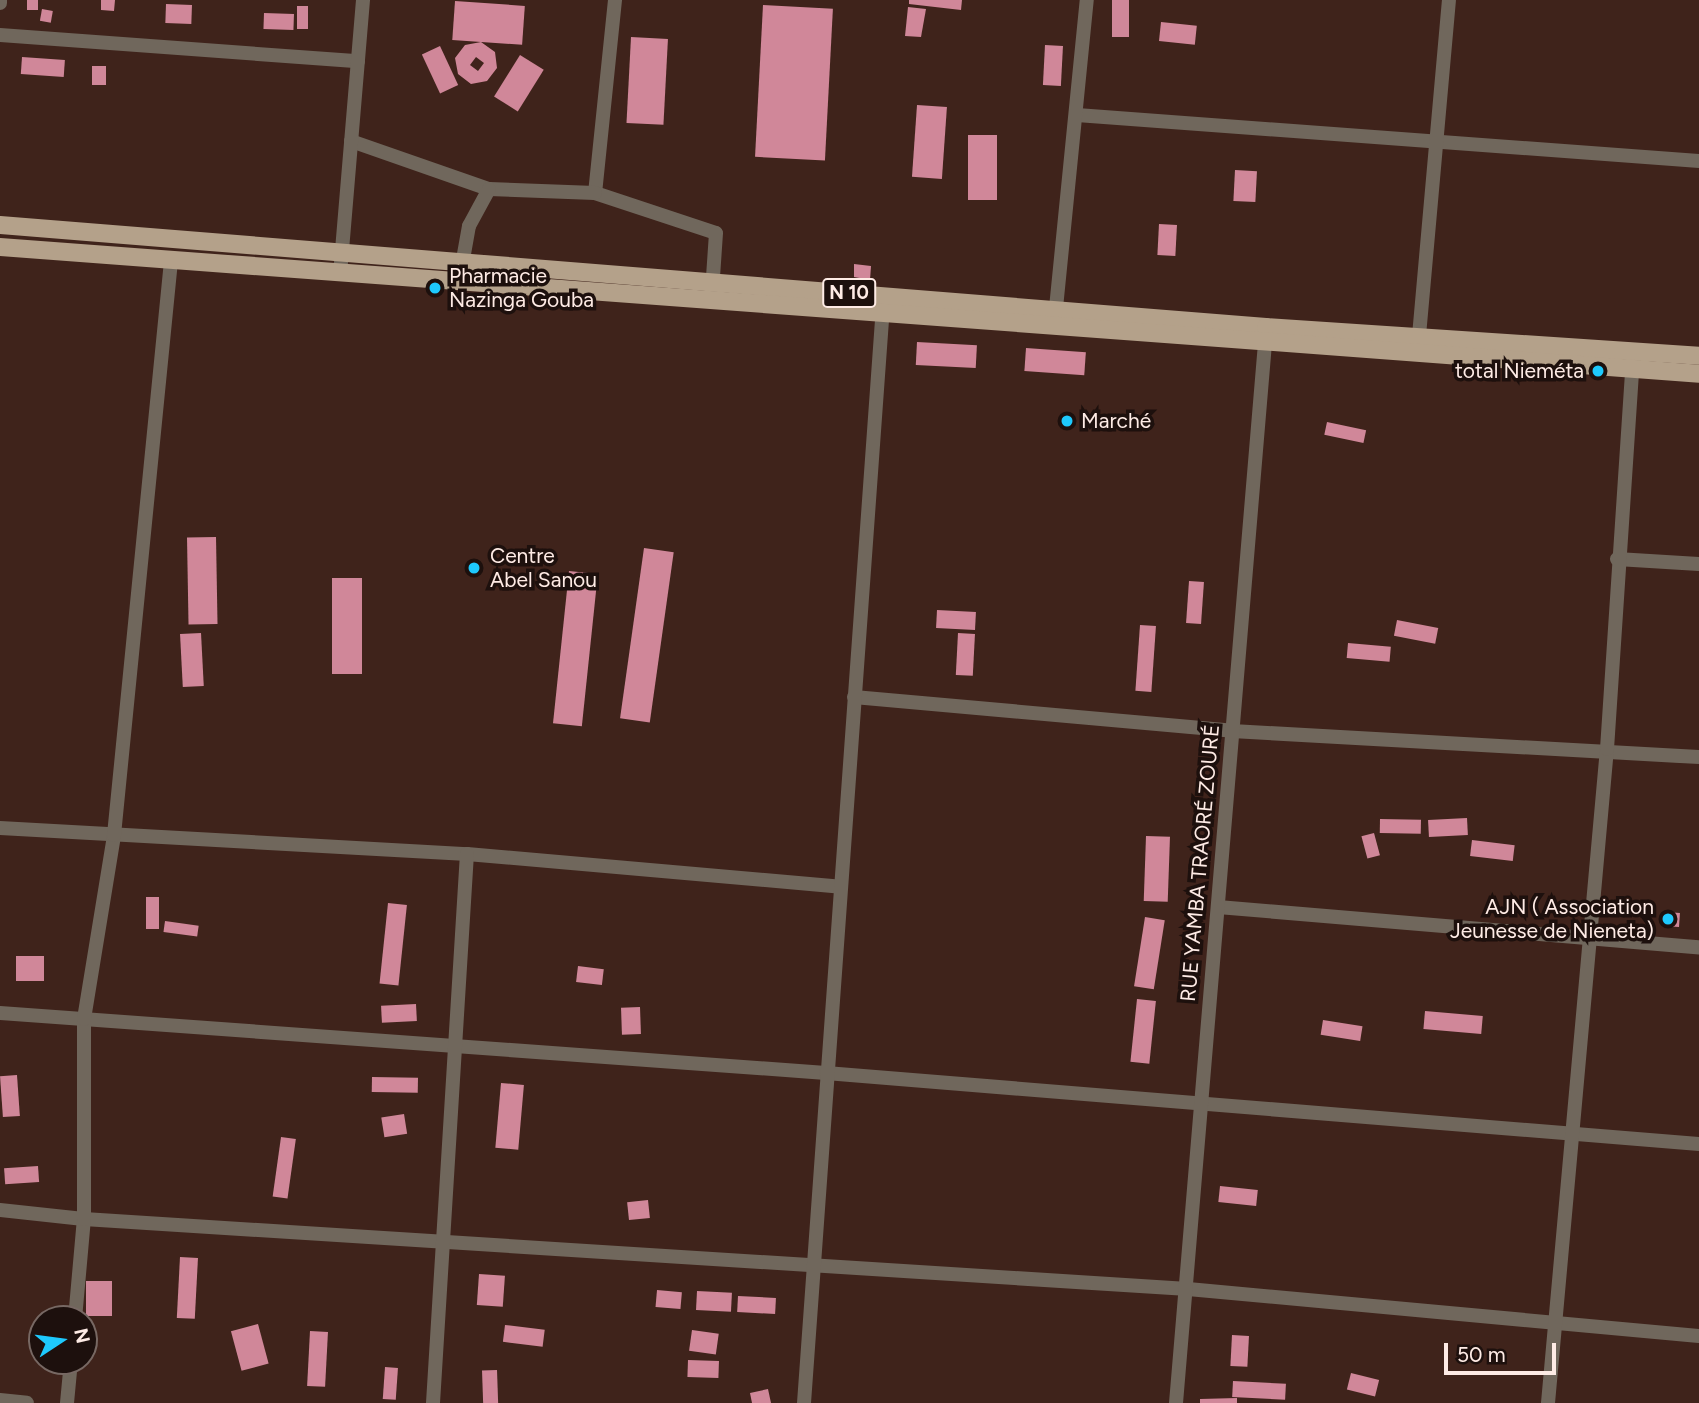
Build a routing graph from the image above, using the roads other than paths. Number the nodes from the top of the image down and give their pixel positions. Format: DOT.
graph roads {
  1 [pos="363,0"];
  2 [pos="615,0"];
  3 [pos="1087,0"];
  4 [pos="1449,0"];
  5 [pos="0,34"];
  6 [pos="358,61"];
  7 [pos="1077,115"];
  8 [pos="351,141"];
  9 [pos="1437,141"];
  10 [pos="1699,161"];
  11 [pos="489,189"];
  12 [pos="595,193"];
  13 [pos="0,225"];
  14 [pos="0,247"];
  15 [pos="342,253"];
  16 [pos="461,260"];
  17 [pos="171,261"];
  18 [pos="340,274"];
  19 [pos="714,281"];
  20 [pos="458,282"];
  21 [pos="711,300"];
  22 [pos="883,304"];
  23 [pos="1056,308"];
  24 [pos="1266,334"];
  25 [pos="1418,344"];
  26 [pos="1634,350"];
  27 [pos="1699,356"];
  28 [pos="1633,369"];
  29 [pos="1699,374"];
  30 [pos="1617,559"];
  31 [pos="1699,564"];
  32 [pos="854,697"];
  33 [pos="1232,731"];
  34 [pos="1607,749"];
  35 [pos="1699,757"];
  36 [pos="0,828"];
  37 [pos="114,835"];
  38 [pos="467,854"];
  39 [pos="841,887"];
  40 [pos="1218,907"];
  41 [pos="1591,936"];
  42 [pos="1699,947"];
  43 [pos="0,1013"];
  44 [pos="83,1019"];
  45 [pos="457,1050"];
  46 [pos="826,1073"];
  47 [pos="1199,1102"];
  48 [pos="1575,1136"];
  49 [pos="1699,1144"];
  50 [pos="0,1210"];
  51 [pos="84,1219"];
  52 [pos="446,1242"];
  53 [pos="812,1266"];
  54 [pos="1188,1289"];
  55 [pos="76,1305"];
  56 [pos="1554,1326"];
  57 [pos="1699,1336"];
  58 [pos="70,1375"];
  59 [pos="0,1401"];
  60 [pos="27,1403"];
  61 [pos="67,1403"];
  62 [pos="432,1403"];
  63 [pos="804,1403"];
  64 [pos="1176,1403"];
  65 [pos="1548,1403"];
  1 -- 6 [label="street"];
  2 -- 12 [label="street"];
  3 -- 7 [label="street"];
  4 -- 9 [label="street"];
  5 -- 6 [label="street"];
  6 -- 8 [label="street"];
  7 -- 9 [label="street"];
  7 -- 23 [label="street"];
  8 -- 11 [label="street"];
  8 -- 15 [label="street"];
  9 -- 10 [label="street"];
  9 -- 25 [label="street"];
  11 -- 12 [label="street"];
  11 -- 16 [label="street"];
  12 -- 19 [label="street"];
  13 -- 15 [label="main road, N 10"];
  14 -- 17 [label="main road, N 10"];
  15 -- 16 [label="main road, N 10"];
  15 -- 18 [label="street"];
  16 -- 19 [label="main road, N 10"];
  16 -- 20 [label="street"];
  17 -- 18 [label="main road, N 10"];
  17 -- 37 [label="street"];
  18 -- 20 [label="main road, N 10"];
  19 -- 21 [label="street"];
  19 -- 22 [label="main road, N 10"];
  20 -- 21 [label="main road, N 10"];
  21 -- 22 [label="main road, N 10"];
  22 -- 23 [label="main road, N 10"];
  22 -- 24 [label="main road, N 10"];
  22 -- 32 [label="street"];
  23 -- 24 [label="main road, N 10"];
  24 -- 25 [label="main road, N 10"];
  24 -- 33 [label="street, RUE YAMBA TRAORÉ ZOURÉ"];
  25 -- 26 [label="main road, N 10"];
  25 -- 28 [label="main road, N 10"];
  26 -- 27 [label="main road, N 10"];
  26 -- 28 [label="street"];
  28 -- 29 [label="main road, N 10"];
  28 -- 30 [label="street"];
  30 -- 31 [label="street"];
  30 -- 34 [label="street"];
  32 -- 33 [label="street"];
  32 -- 39 [label="street"];
  33 -- 34 [label="street"];
  33 -- 40 [label="street, RUE YAMBA TRAORÉ ZOURÉ"];
  34 -- 35 [label="street"];
  34 -- 41 [label="street"];
  36 -- 37 [label="street"];
  37 -- 38 [label="street"];
  37 -- 44 [label="street"];
  38 -- 39 [label="street"];
  38 -- 45 [label="street"];
  39 -- 46 [label="street"];
  40 -- 41 [label="street"];
  40 -- 47 [label="street, RUE YAMBA TRAORÉ ZOURÉ"];
  41 -- 42 [label="street"];
  41 -- 48 [label="street"];
  43 -- 44 [label="street"];
  44 -- 45 [label="street"];
  44 -- 51 [label="street"];
  45 -- 46 [label="street"];
  45 -- 52 [label="street"];
  46 -- 47 [label="street"];
  46 -- 53 [label="street"];
  47 -- 48 [label="street"];
  47 -- 54 [label="street, RUE YAMBA TRAORÉ ZOURÉ"];
  48 -- 49 [label="street"];
  48 -- 56 [label="street"];
  50 -- 51 [label="street"];
  51 -- 52 [label="street"];
  51 -- 55 [label="street"];
  52 -- 53 [label="street"];
  52 -- 62 [label="street"];
  53 -- 54 [label="street"];
  53 -- 63 [label="street"];
  54 -- 56 [label="street"];
  54 -- 64 [label="street, RUE YAMBA TRAORÉ ZOURÉ"];
  56 -- 57 [label="street"];
  56 -- 65 [label="street"];
  58 -- 61 [label="street"];
  59 -- 60 [label="street"];
}
